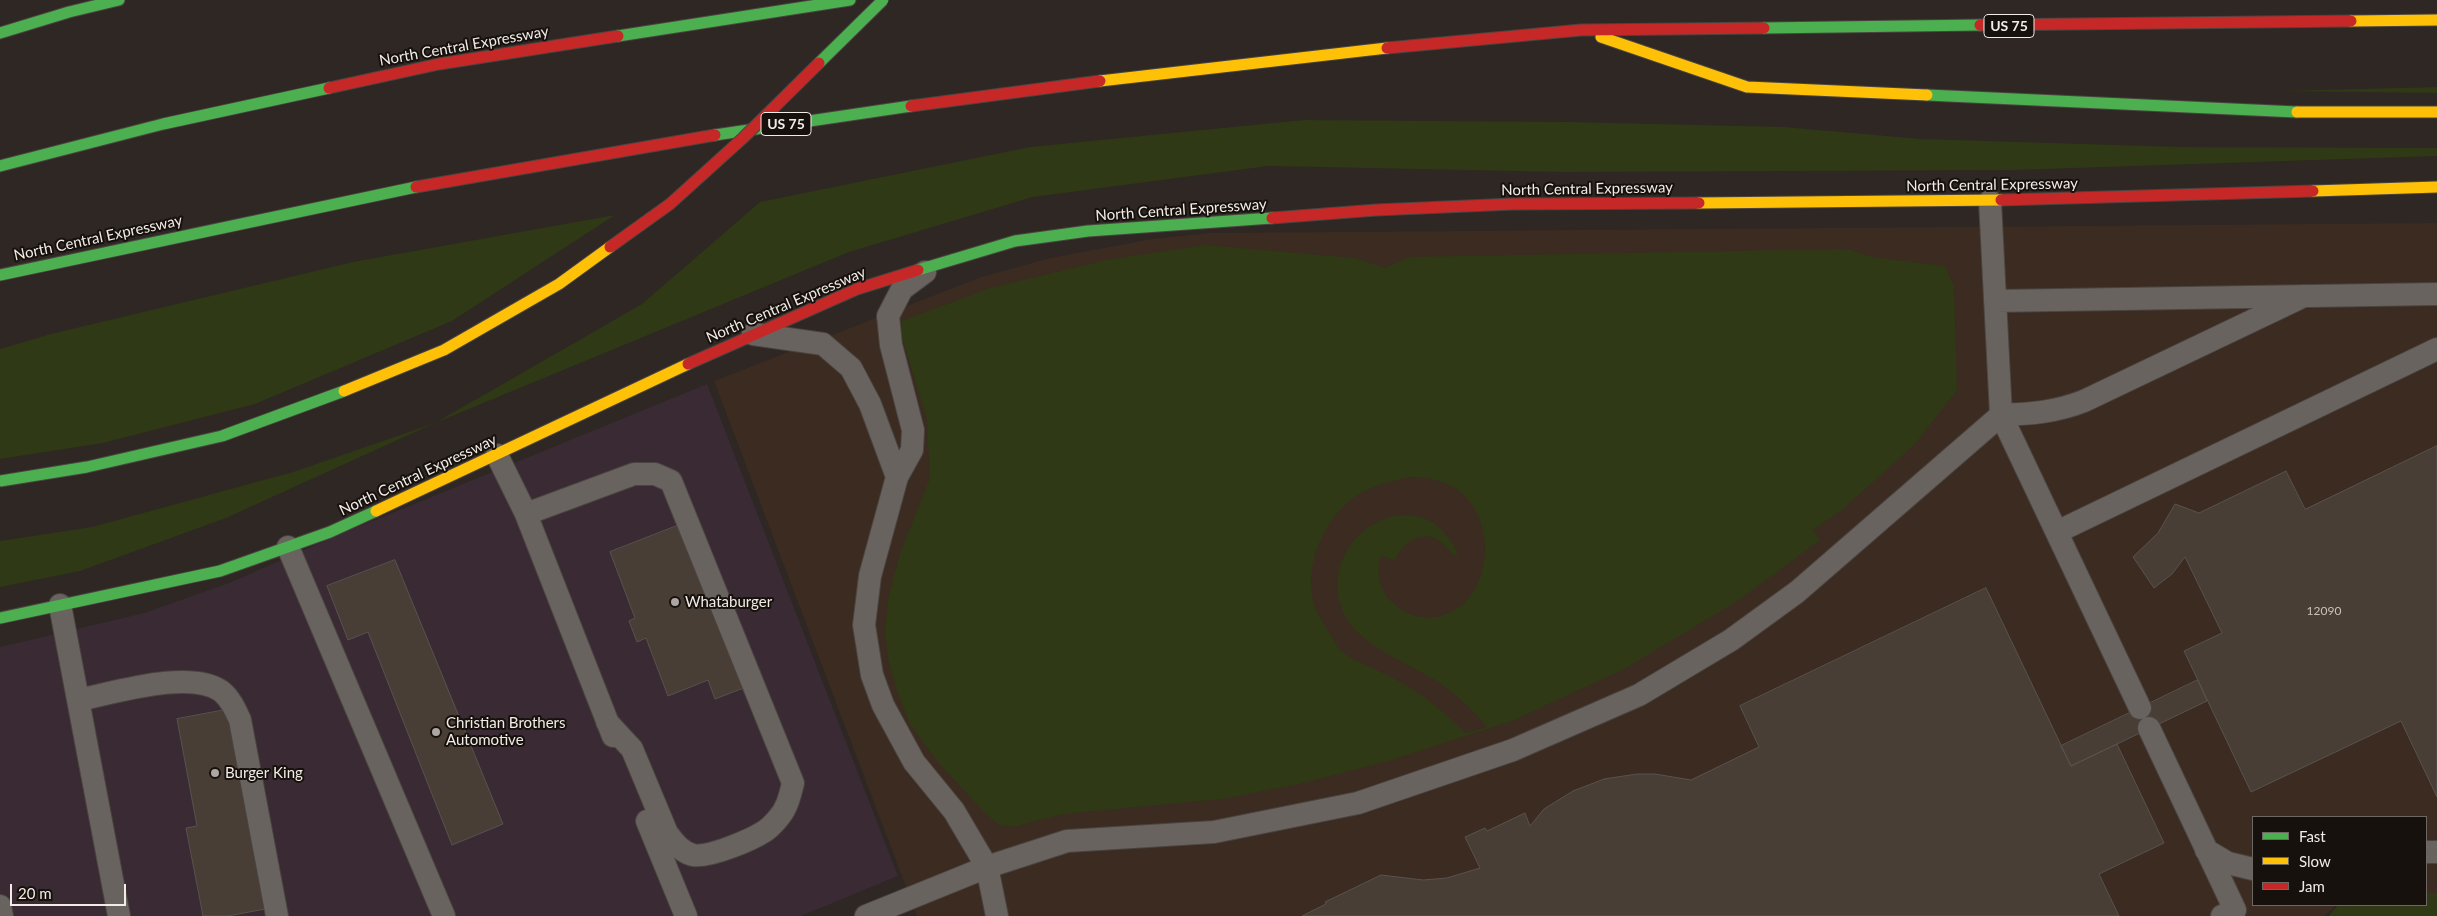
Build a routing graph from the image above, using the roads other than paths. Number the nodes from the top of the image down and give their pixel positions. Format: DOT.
graph roads {
  1 [pos="120,0"];
  2 [pos="850,0"];
  3 [pos="883,0"];
  4 [pos="2437,20"];
  5 [pos="1581,30"];
  6 [pos="0,33"];
  7 [pos="2437,112"];
  8 [pos="0,166"];
  9 [pos="2437,187"];
  10 [pos="1990,201"];
  11 [pos="933,265"];
  12 [pos="0,276"];
  13 [pos="2437,294"];
  14 [pos="2304,296"];
  15 [pos="1995,301"];
  16 [pos="753,334"];
  17 [pos="2437,349"];
  18 [pos="2002,415"];
  19 [pos="497,455"];
  20 [pos="897,478"];
  21 [pos="0,481"];
  22 [pos="526,514"];
  23 [pos="2057,532"];
  24 [pos="288,547"];
  25 [pos="60,605"];
  26 [pos="0,618"];
  27 [pos="78,700"];
  28 [pos="607,722"];
  29 [pos="2206,850"];
  30 [pos="986,867"];
  31 [pos="2252,869"];
  32 [pos="0,906"];
  33 [pos="2,916"];
  34 [pos="119,916"];
  35 [pos="277,916"];
  36 [pos="444,916"];
  37 [pos="686,916"];
  38 [pos="866,916"];
  39 [pos="997,916"];
  40 [pos="2222,916"];
  1 -- 6 [label="main road"];
  2 -- 8 [label="main road, North Central Expressway"];
  3 -- 21 [label="main road, bridge"];
  4 -- 5 [label="main road, North Central Expressway / US 75"];
  5 -- 7 [label="main road"];
  5 -- 12 [label="main road, North Central Expressway / US 75"];
  9 -- 10 [label="main road, North Central Expressway"];
  10 -- 11 [label="main road, North Central Expressway"];
  10 -- 15 [label="lane"];
  11 -- 16 [label="main road, North Central Expressway"];
  11 -- 20 [label="lane"];
  13 -- 14 [label="lane"];
  14 -- 15 [label="lane"];
  14 -- 18 [label="lane"];
  15 -- 18 [label="lane"];
  16 -- 19 [label="main road, North Central Expressway"];
  16 -- 20 [label="lane"];
  17 -- 23 [label="lane"];
  18 -- 23 [label="lane"];
  18 -- 30 [label="lane"];
  19 -- 22 [label="lane"];
  19 -- 24 [label="main road, North Central Expressway"];
  20 -- 30 [label="lane"];
  22 -- 28 [label="lane"];
  22 -- 28 [label="lane"];
  23 -- 29 [label="lane"];
  24 -- 25 [label="main road, North Central Expressway"];
  24 -- 36 [label="lane"];
  25 -- 26 [label="main road, North Central Expressway"];
  25 -- 27 [label="lane"];
  27 -- 34 [label="lane"];
  27 -- 35 [label="lane"];
  28 -- 37 [label="lane"];
  29 -- 31 [label="lane"];
  29 -- 40 [label="lane"];
  30 -- 38 [label="lane"];
  30 -- 39 [label="lane"];
  32 -- 33 [label="lane"];
}
